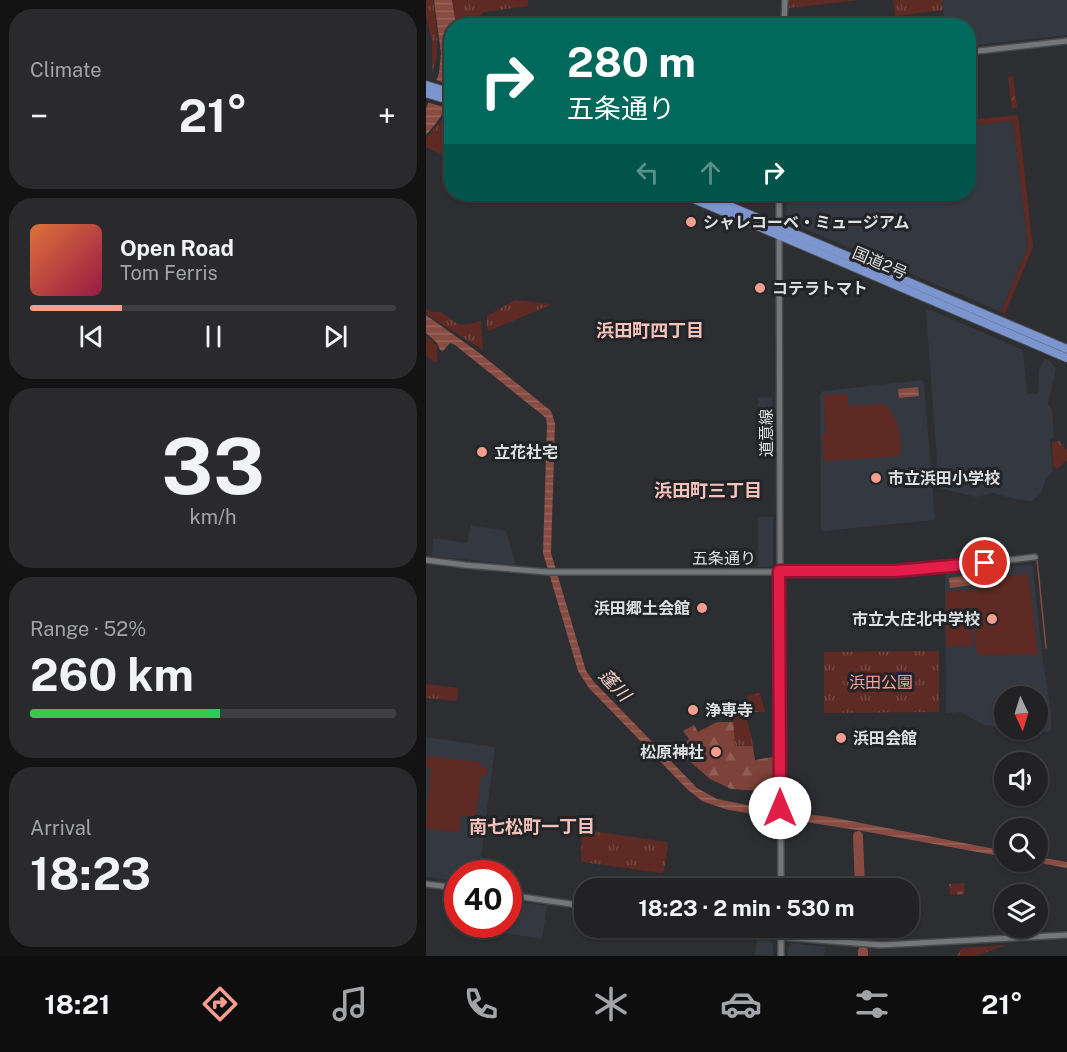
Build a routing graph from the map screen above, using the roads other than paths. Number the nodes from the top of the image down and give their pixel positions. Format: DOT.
graph roads {
  1 [pos="785,0"];
  2 [pos="784,18"];
  3 [pos="1067,41"];
  4 [pos="976,51"];
  5 [pos="428,90"];
  6 [pos="444,96"];
  7 [pos="699,201"];
  8 [pos="718,201"];
  9 [pos="779,201"];
  10 [pos="778,225"];
  11 [pos="779,235"];
  12 [pos="1067,349"];
  13 [pos="1067,358"];
  14 [pos="1035,557"];
  15 [pos="426,560"];
  16 [pos="779,571"];
  17 [pos="781,878"];
  18 [pos="426,884"];
  19 [pos="444,886"];
  20 [pos="522,897"];
  21 [pos="574,904"];
  22 [pos="1067,935"];
  23 [pos="781,938"];
  24 [pos="794,938"];
  25 [pos="782,956"];
  1 -- 2 [label="street"];
  3 -- 4 [label="street"];
  5 -- 6 [label="highway"];
  7 -- 11 [label="highway, 国道2号"];
  8 -- 10 [label="highway, 国道2号"];
  9 -- 10 [label="street, 道意線"];
  10 -- 11 [label="street, 道意線"];
  10 -- 12 [label="highway, 国道2号"];
  11 -- 13 [label="highway, 国道2号"];
  11 -- 16 [label="street, 道意線"];
  14 -- 16 [label="street, 五条通り"];
  15 -- 16 [label="street, 五条通り"];
  16 -- 17 [label="street, 道意線"];
  18 -- 19 [label="street"];
  20 -- 21 [label="street"];
  22 -- 24 [label="street"];
  23 -- 25 [label="street"];
}
